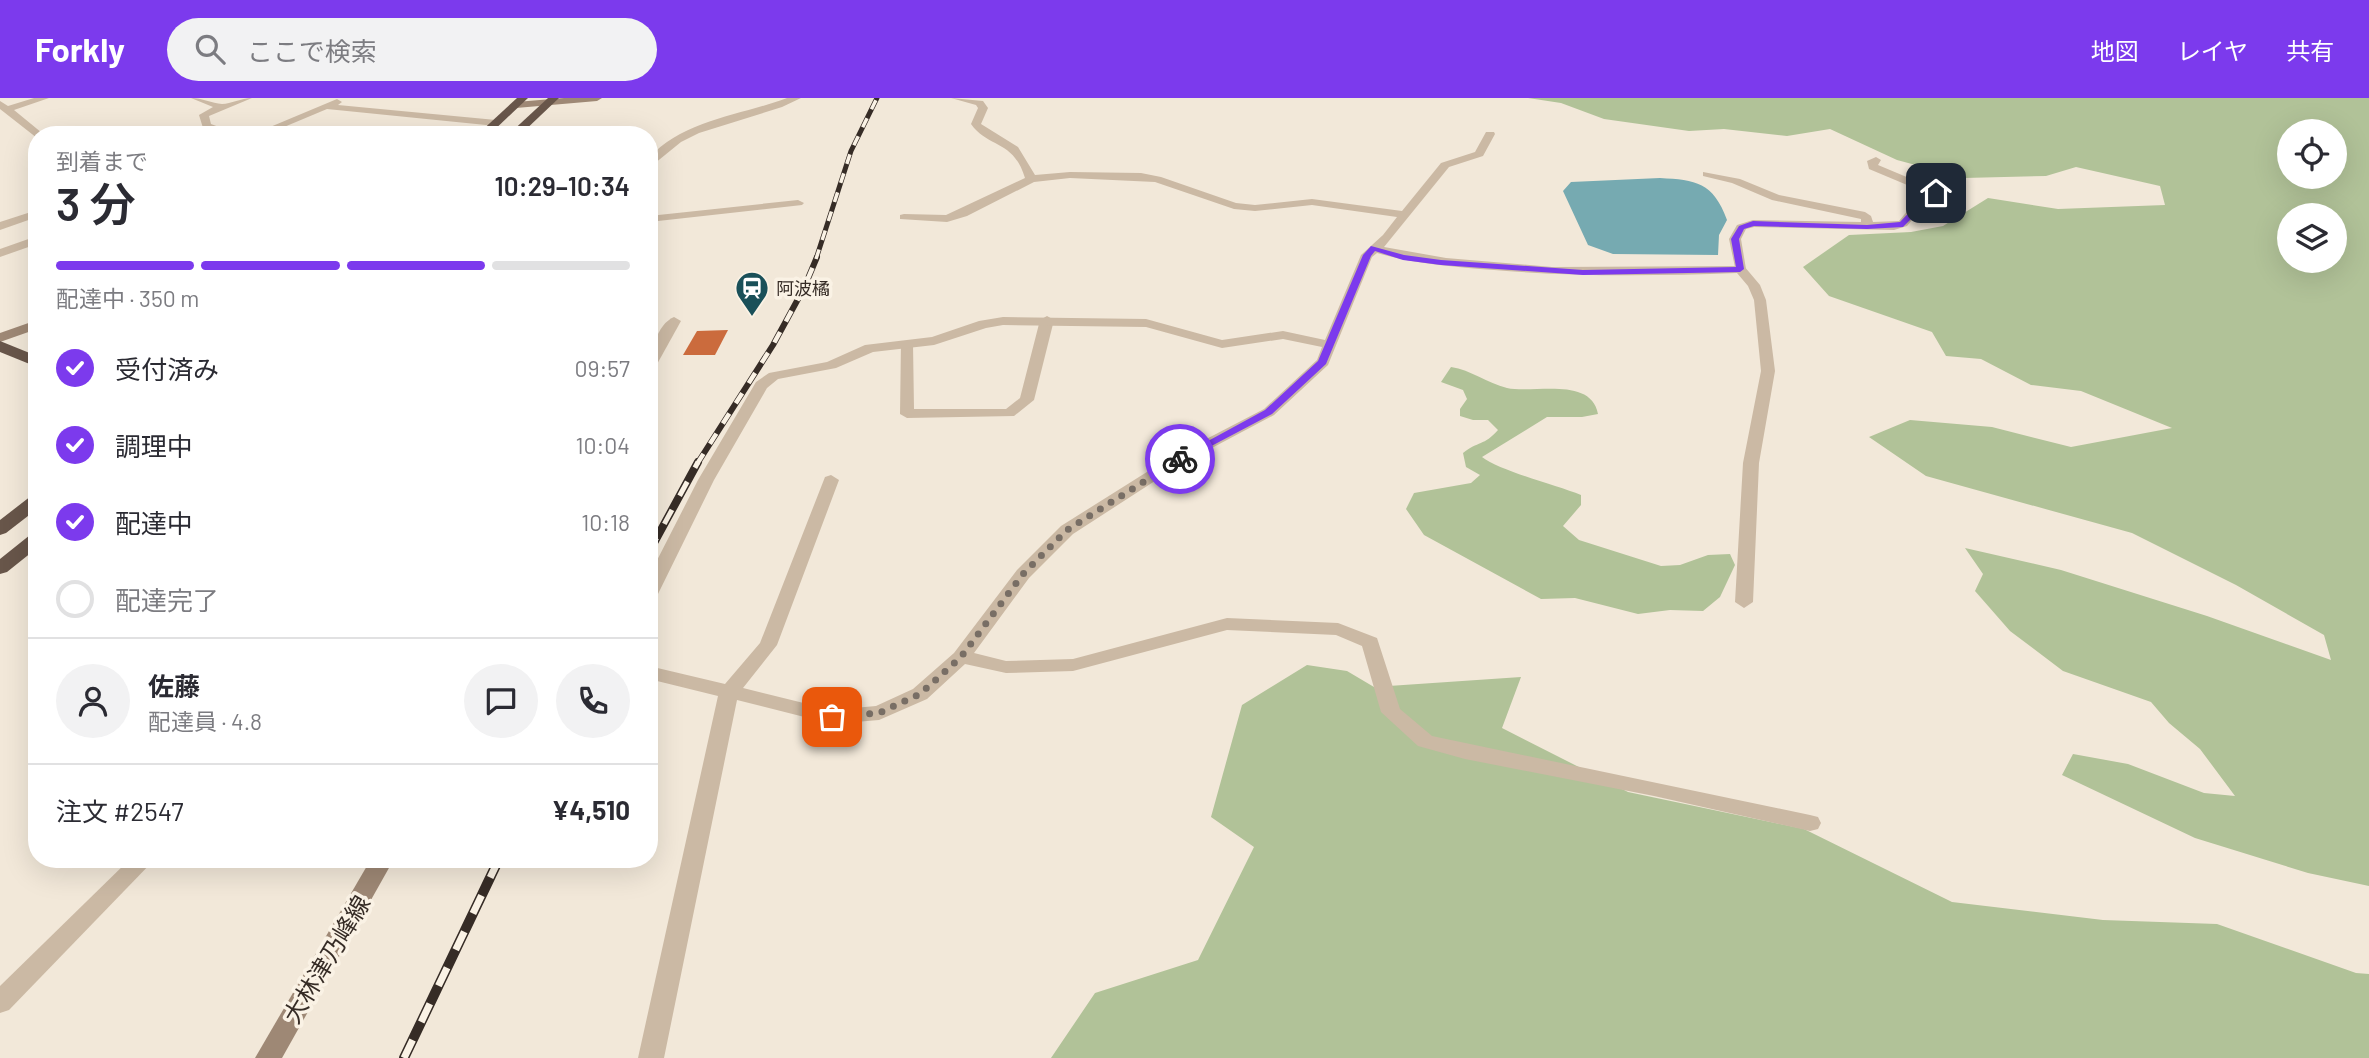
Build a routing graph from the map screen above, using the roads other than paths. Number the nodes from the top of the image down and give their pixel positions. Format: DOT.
graph roads {
  1 [pos="44,98"];
  2 [pos="196,98"];
  3 [pos="247,98"];
  4 [pos="344,98"];
  5 [pos="597,98"];
  6 [pos="796,98"];
  7 [pos="956,98"];
  8 [pos="520,101"];
  9 [pos="551,101"];
  10 [pos="3,107"];
  11 [pos="222,107"];
  12 [pos="329,107"];
  13 [pos="496,123"];
  14 [pos="207,126"];
  15 [pos="279,126"];
  16 [pos="492,126"];
  17 [pos="523,126"];
  18 [pos="28,127"];
  19 [pos="1490,134"];
  20 [pos="658,156"];
  21 [pos="1876,160"];
  22 [pos="1707,174"];
  23 [pos="1031,179"];
  24 [pos="797,203"];
  25 [pos="1404,215"];
  26 [pos="28,216"];
  27 [pos="904,217"];
  28 [pos="658,218"];
  29 [pos="0,226"];
  30 [pos="1867,227"];
  31 [pos="28,243"];
  32 [pos="1374,248"];
  33 [pos="0,253"];
  34 [pos="1740,269"];
  35 [pos="1047,320"];
  36 [pos="674,321"];
  37 [pos="28,327"];
  38 [pos="0,338"];
  39 [pos="906,344"];
  40 [pos="1330,345"];
  41 [pos="0,346"];
  42 [pos="658,350"];
  43 [pos="28,358"];
  44 [pos="831,480"];
  45 [pos="28,506"];
  46 [pos="4,522"];
  47 [pos="28,546"];
  48 [pos="0,568"];
  49 [pos="658,576"];
  50 [pos="1744,602"];
  51 [pos="961,657"];
  52 [pos="658,674"];
  53 [pos="729,692"];
  54 [pos="1810,823"];
  55 [pos="135,868"];
  56 [pos="378,868"];
  57 [pos="0,1002"];
  58 [pos="268,1058"];
  59 [pos="651,1058"];
  1 -- 10 [label="street"];
  2 -- 11 [label="street"];
  3 -- 11 [label="street"];
  4 -- 12 [label="street"];
  5 -- 9 [label="main road"];
  6 -- 20 [label="street"];
  7 -- 23 [label="street"];
  8 -- 9 [label="main road"];
  8 -- 13 [label="highway"];
  9 -- 17 [label="highway"];
  10 -- 18 [label="street"];
  11 -- 14 [label="street"];
  12 -- 13 [label="street"];
  12 -- 15 [label="street"];
  13 -- 16 [label="highway"];
  19 -- 25 [label="street"];
  21 -- 30 [label="street"];
  22 -- 30 [label="street"];
  23 -- 25 [label="street"];
  23 -- 27 [label="street"];
  24 -- 28 [label="street"];
  25 -- 32 [label="street"];
  26 -- 29 [label="street"];
  30 -- 34 [label="street"];
  31 -- 33 [label="street"];
  32 -- 34 [label="street"];
  32 -- 40 [label="street"];
  34 -- 50 [label="street"];
  35 -- 39 [label="street"];
  35 -- 39 [label="street"];
  35 -- 40 [label="street"];
  36 -- 42 [label="street"];
  37 -- 38 [label="main road"];
  39 -- 49 [label="street"];
  40 -- 51 [label="street"];
  41 -- 43 [label="highway"];
  44 -- 53 [label="street"];
  45 -- 46 [label="highway"];
  47 -- 48 [label="highway"];
  51 -- 53 [label="street"];
  51 -- 54 [label="street"];
  52 -- 53 [label="street"];
  53 -- 59 [label="street"];
  55 -- 57 [label="street"];
  56 -- 58 [label="main road, 大林津乃峰線"];
}
